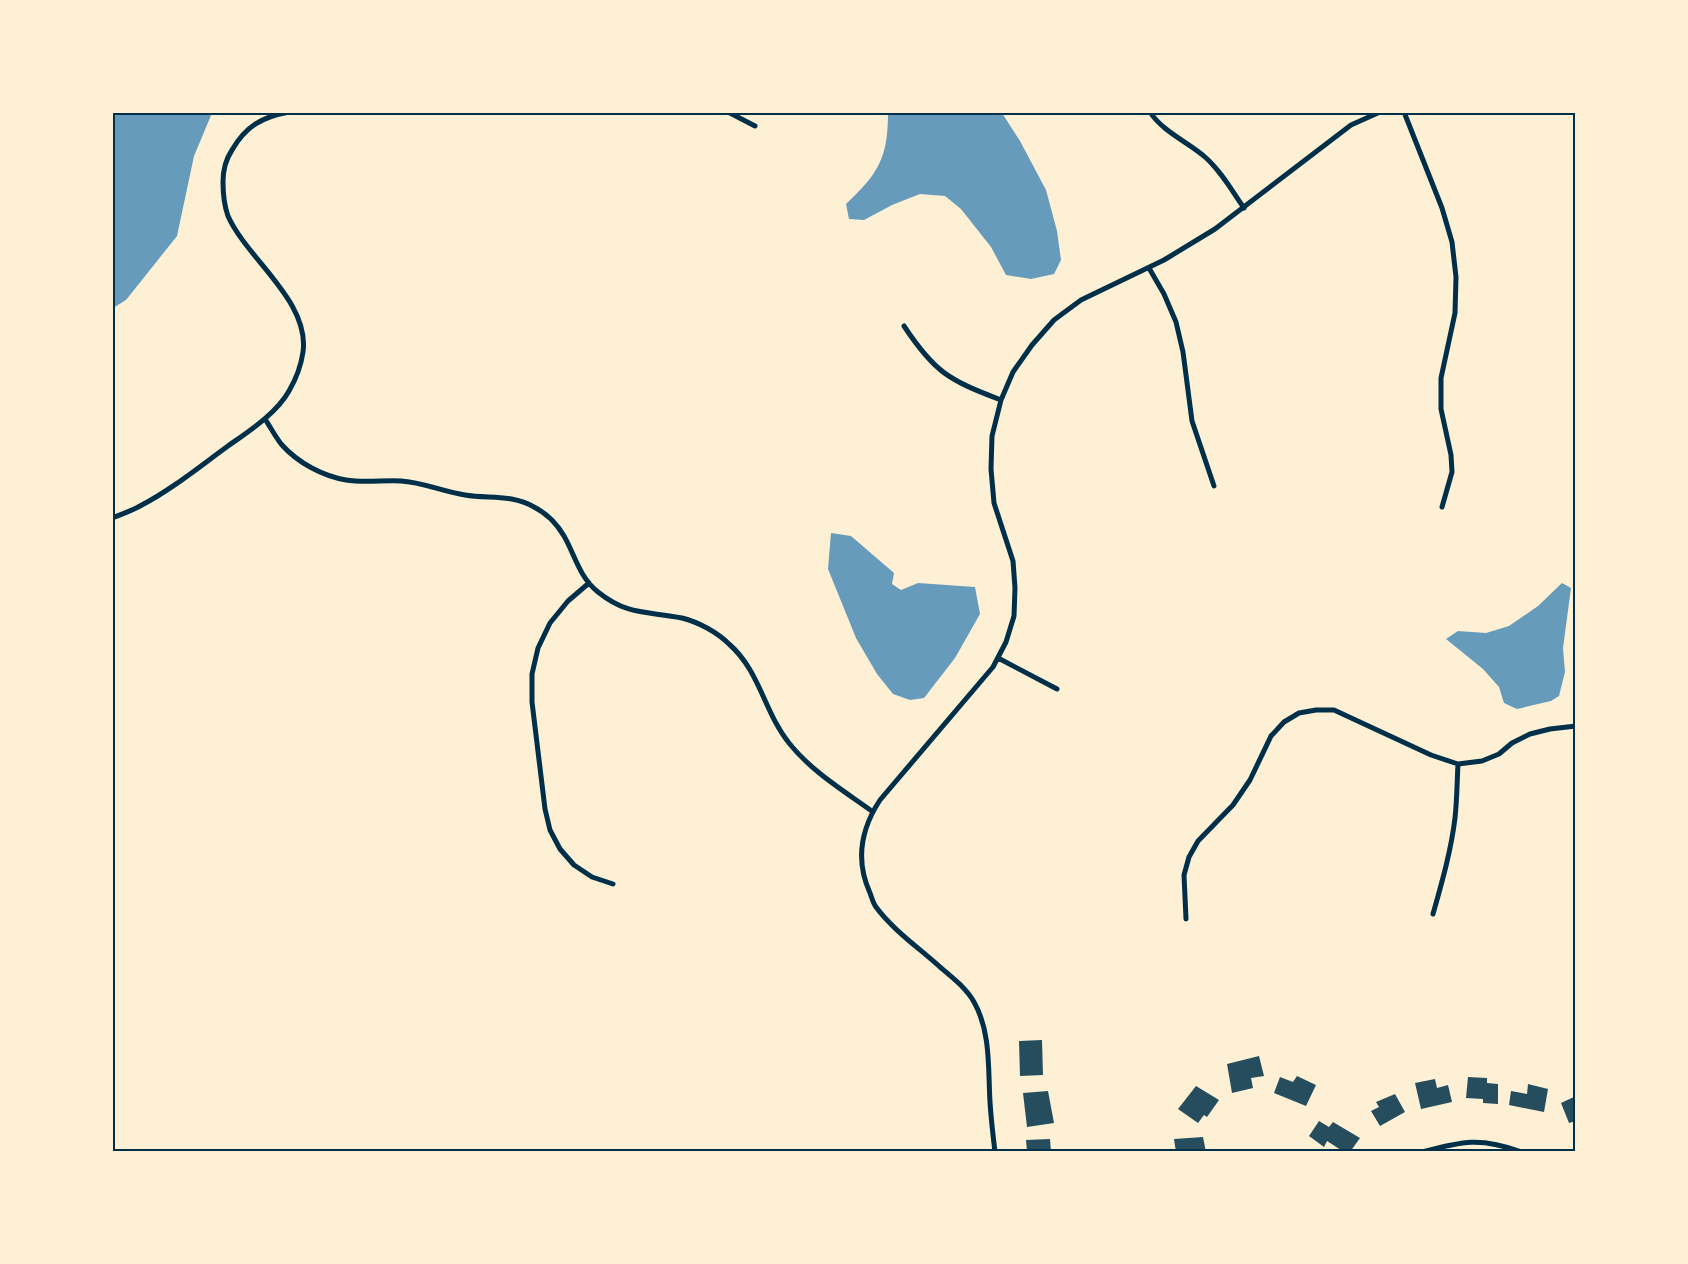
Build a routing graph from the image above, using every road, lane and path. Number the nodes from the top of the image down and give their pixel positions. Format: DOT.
graph roads {
  1 [pos="289,112"];
  2 [pos="728,112"];
  3 [pos="1150,112"];
  4 [pos="1380,112"];
  5 [pos="1404,112"];
  6 [pos="755,126"];
  7 [pos="1244,208"];
  8 [pos="1149,268"];
  9 [pos="904,326"];
  10 [pos="1001,400"];
  11 [pos="265,419"];
  12 [pos="1214,486"];
  13 [pos="1442,507"];
  14 [pos="112,518"];
  15 [pos="589,583"];
  16 [pos="998,658"];
  17 [pos="1056,689"];
  18 [pos="1576,726"];
  19 [pos="1458,764"];
  20 [pos="873,812"];
  21 [pos="613,884"];
  22 [pos="1433,914"];
  23 [pos="1186,919"];
  24 [pos="995,1152"];
  25 [pos="1422,1152"];
  26 [pos="1522,1152"];
  1 -- 11 [label="street"];
  2 -- 6 [label="street"];
  3 -- 7 [label="street"];
  4 -- 7 [label="street"];
  5 -- 13 [label="street"];
  7 -- 8 [label="street"];
  8 -- 10 [label="street"];
  8 -- 12 [label="street"];
  9 -- 10 [label="street"];
  10 -- 16 [label="street"];
  11 -- 14 [label="street"];
  11 -- 15 [label="street"];
  15 -- 20 [label="street"];
  15 -- 21 [label="street"];
  16 -- 17 [label="street"];
  16 -- 20 [label="street"];
  18 -- 19 [label="street"];
  19 -- 22 [label="street"];
  19 -- 23 [label="street"];
  20 -- 24 [label="street"];
  25 -- 26 [label="street"];
}
